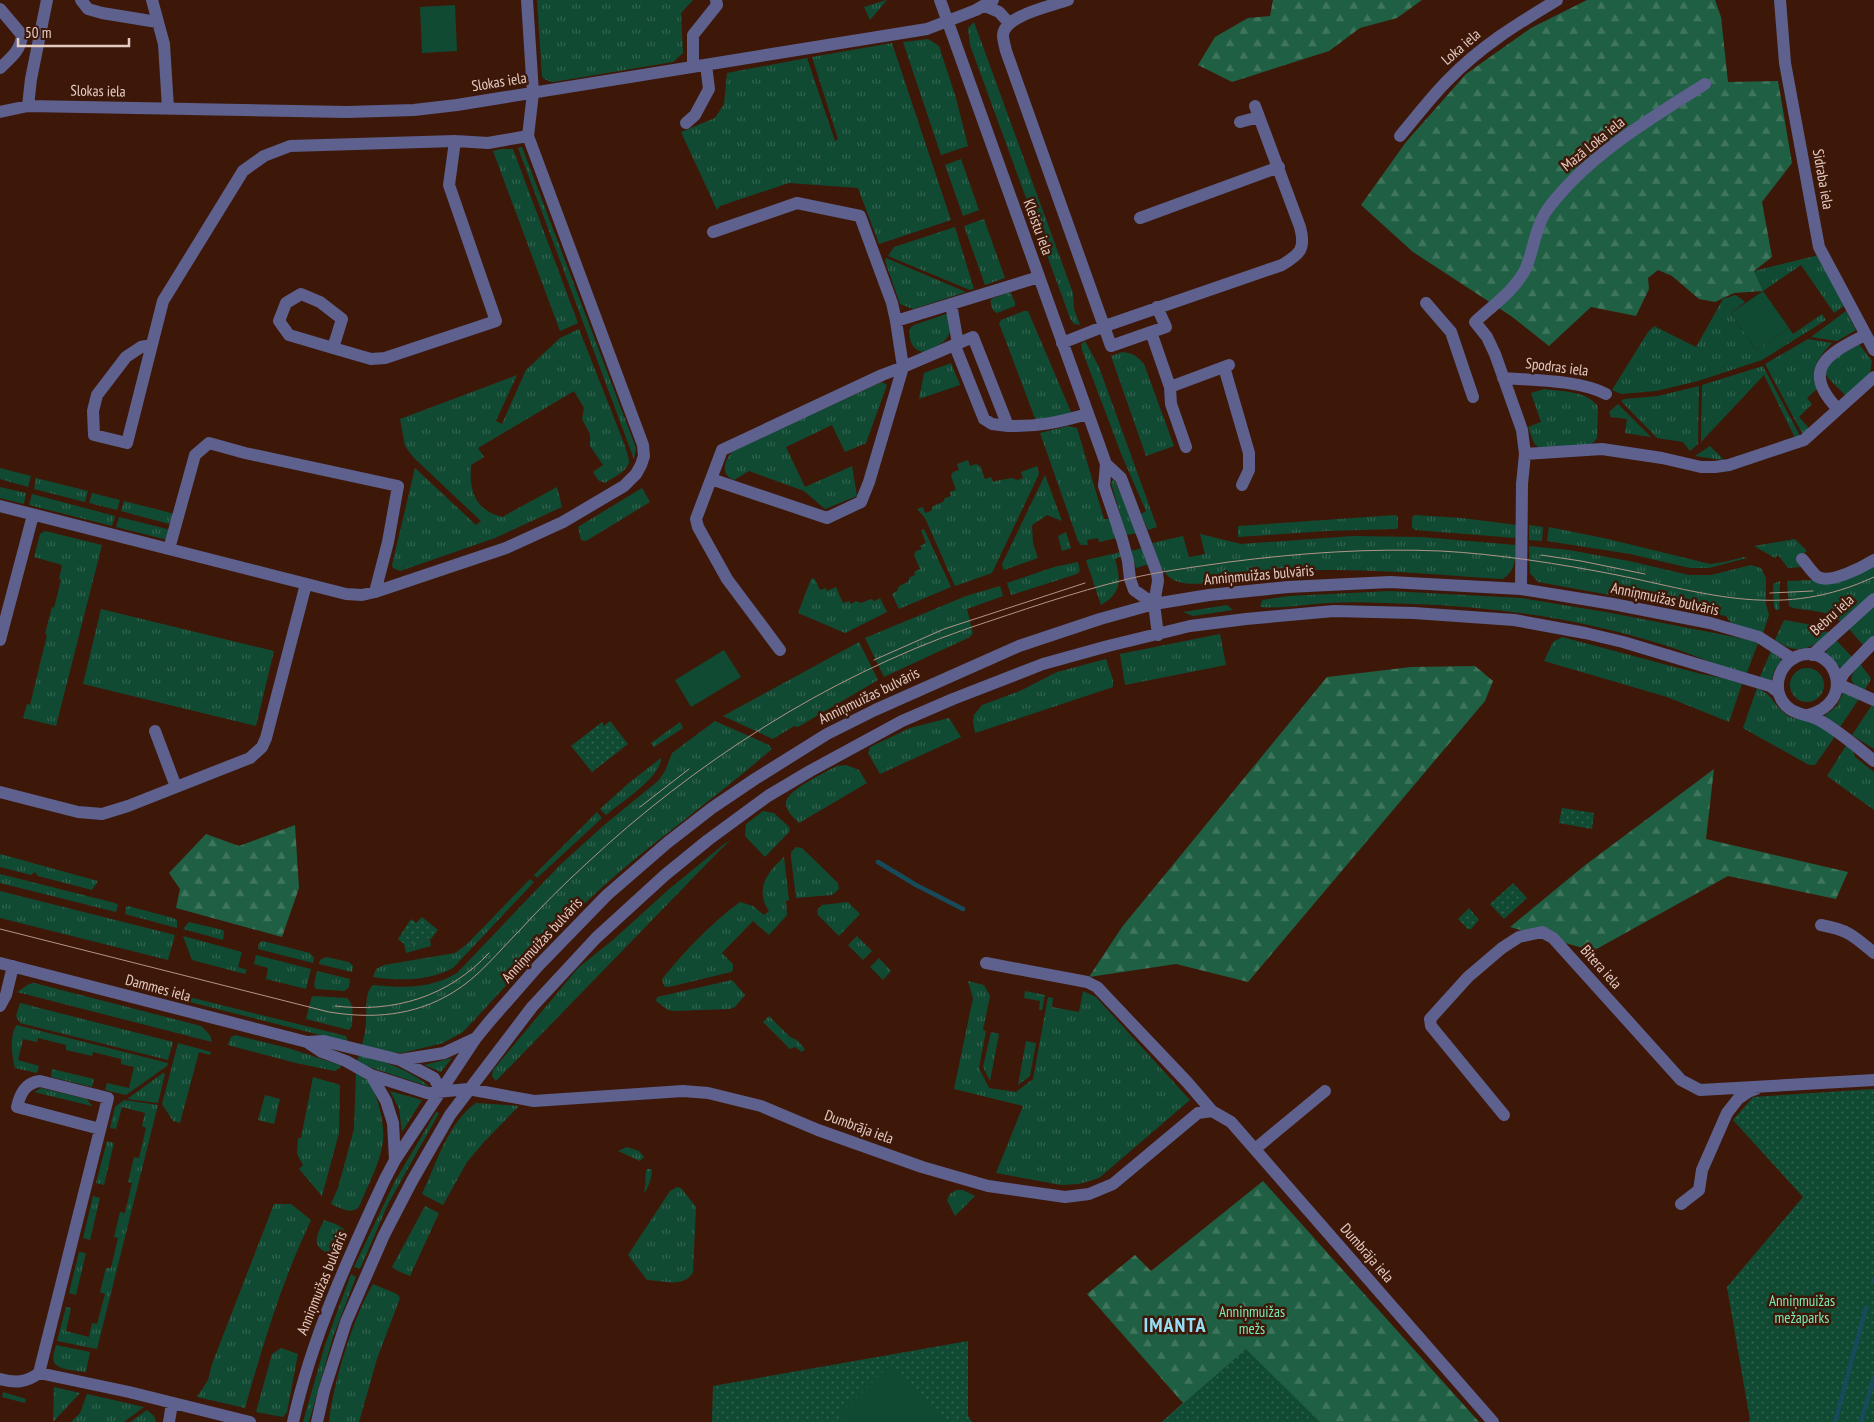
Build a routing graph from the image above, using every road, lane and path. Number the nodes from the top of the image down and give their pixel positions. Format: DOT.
graph roads {
  1 [pos="48,0"];
  2 [pos="82,0"];
  3 [pos="152,0"];
  4 [pos="527,0"];
  5 [pos="716,0"];
  6 [pos="940,0"];
  7 [pos="1068,0"];
  8 [pos="1557,0"];
  9 [pos="1780,0"];
  10 [pos="989,3"];
  11 [pos="0,9"];
  12 [pos="157,22"];
  13 [pos="948,22"];
  14 [pos="1008,23"];
  15 [pos="700,66"];
  16 [pos="0,68"];
  17 [pos="1705,84"];
  18 [pos="533,93"];
  19 [pos="28,106"];
  20 [pos="168,108"];
  21 [pos="0,112"];
  22 [pos="1240,122"];
  23 [pos="686,123"];
  24 [pos="528,136"];
  25 [pos="1400,136"];
  26 [pos="455,141"];
  27 [pos="1279,167"];
  28 [pos="1140,218"];
  29 [pos="713,232"];
  30 [pos="1039,277"];
  31 [pos="1426,303"];
  32 [pos="951,304"];
  33 [pos="1157,307"];
  34 [pos="896,320"];
  35 [pos="1105,326"];
  36 [pos="1151,332"];
  37 [pos="1865,335"];
  38 [pos="1062,343"];
  39 [pos="956,345"];
  40 [pos="151,346"];
  41 [pos="333,348"];
  42 [pos="1874,350"];
  43 [pos="903,367"];
  44 [pos="1874,377"];
  45 [pos="1503,378"];
  46 [pos="1170,387"];
  47 [pos="1606,394"];
  48 [pos="1473,397"];
  49 [pos="1838,409"];
  50 [pos="1088,414"];
  51 [pos="1008,426"];
  52 [pos="1186,447"];
  53 [pos="1525,454"];
  54 [pos="1106,464"];
  55 [pos="711,479"];
  56 [pos="1242,485"];
  57 [pos="0,506"];
  58 [pos="33,515"];
  59 [pos="169,549"];
  60 [pos="1802,559"];
  61 [pos="1874,560"];
  62 [pos="306,584"];
  63 [pos="1522,589"];
  64 [pos="375,592"];
  65 [pos="1874,599"];
  66 [pos="1154,604"];
  67 [pos="1158,635"];
  68 [pos="0,640"];
  69 [pos="1874,642"];
  70 [pos="780,650"];
  71 [pos="1812,654"];
  72 [pos="1793,659"];
  73 [pos="1838,684"];
  74 [pos="1778,692"];
  75 [pos="1874,700"];
  76 [pos="1808,715"];
  77 [pos="155,732"];
  78 [pos="1874,761"];
  79 [pos="176,787"];
  80 [pos="0,792"];
  81 [pos="1821,925"];
  82 [pos="1874,953"];
  83 [pos="0,963"];
  84 [pos="986,963"];
  85 [pos="13,966"];
  86 [pos="0,1006"];
  87 [pos="476,1038"];
  88 [pos="307,1042"];
  89 [pos="400,1060"];
  90 [pos="372,1075"];
  91 [pos="1874,1080"];
  92 [pos="1763,1087"];
  93 [pos="468,1089"];
  94 [pos="1325,1090"];
  95 [pos="441,1091"];
  96 [pos="1212,1111"];
  97 [pos="1504,1115"];
  98 [pos="100,1129"];
  99 [pos="1255,1149"];
  100 [pos="395,1160"];
  101 [pos="1680,1204"];
  102 [pos="39,1373"];
  103 [pos="0,1379"];
  104 [pos="172,1403"];
  105 [pos="169,1422"];
  106 [pos="250,1422"];
  107 [pos="293,1422"];
  108 [pos="317,1422"];
  109 [pos="1493,1422"];
  1 -- 19 [label="street"];
  2 -- 12 [label="street"];
  3 -- 12 [label="street"];
  4 -- 18 [label="street"];
  5 -- 15 [label="street"];
  6 -- 13 [label="street, Kleistu iela"];
  7 -- 14 [label="street"];
  8 -- 25 [label="street, Loka iela"];
  9 -- 37 [label="street, Sidraba iela"];
  10 -- 13 [label="street, Slokas iela"];
  10 -- 14 [label="street"];
  11 -- 16 [label="street"];
  12 -- 20 [label="street"];
  13 -- 15 [label="street, Slokas iela"];
  13 -- 30 [label="street, Kleistu iela"];
  14 -- 35 [label="street"];
  15 -- 18 [label="street, Slokas iela"];
  15 -- 23 [label="street"];
  17 -- 45 [label="street, Mazā Loka iela"];
  18 -- 20 [label="street, Slokas iela"];
  18 -- 24 [label="street"];
  19 -- 20 [label="street, Slokas iela"];
  19 -- 21 [label="street, Slokas iela"];
  22 -- 27 [label="street"];
  24 -- 26 [label="street"];
  24 -- 64 [label="street"];
  26 -- 40 [label="street"];
  26 -- 41 [label="street"];
  27 -- 28 [label="street"];
  27 -- 33 [label="street"];
  29 -- 34 [label="street"];
  30 -- 32 [label="street"];
  30 -- 38 [label="street, Kleistu iela"];
  31 -- 48 [label="street"];
  32 -- 34 [label="street"];
  32 -- 39 [label="street"];
  33 -- 35 [label="street"];
  33 -- 36 [label="street"];
  34 -- 43 [label="street"];
  35 -- 36 [label="street"];
  35 -- 38 [label="street"];
  36 -- 46 [label="street"];
  37 -- 42 [label="street, Sidraba iela"];
  37 -- 49 [label="street"];
  38 -- 50 [label="street, Kleistu iela"];
  39 -- 43 [label="street"];
  39 -- 51 [label="street"];
  39 -- 51 [label="street"];
  40 -- 40 [label="street"];
  41 -- 41 [label="street"];
  43 -- 55 [label="street"];
  43 -- 55 [label="street"];
  44 -- 49 [label="street"];
  45 -- 47 [label="street, Spodras iela"];
  45 -- 53 [label="street"];
  46 -- 52 [label="street"];
  46 -- 56 [label="street"];
  49 -- 53 [label="street"];
  50 -- 51 [label="street"];
  50 -- 54 [label="street, Kleistu iela"];
  53 -- 63 [label="street"];
  54 -- 66 [label="street, Kleistu iela"];
  54 -- 66 [label="street, Kleistu iela"];
  55 -- 70 [label="street"];
  57 -- 58 [label="street"];
  58 -- 59 [label="street"];
  58 -- 68 [label="street"];
  59 -- 62 [label="street"];
  59 -- 64 [label="street"];
  60 -- 61 [label="street"];
  62 -- 64 [label="street"];
  62 -- 79 [label="street"];
  63 -- 66 [label="street, Anniņmuižas bulvāris"];
  63 -- 72 [label="street, Anniņmuižas bulvāris"];
  65 -- 71 [label="street, Bebru iela"];
  66 -- 67 [label="street, Kleistu iela"];
  66 -- 87 [label="street, Anniņmuižas bulvāris"];
  67 -- 74 [label="street"];
  67 -- 93 [label="street"];
  69 -- 73 [label="street"];
  71 -- 72 [label="street"];
  71 -- 73 [label="street"];
  72 -- 74 [label="street"];
  73 -- 75 [label="street"];
  73 -- 76 [label="street"];
  74 -- 76 [label="street"];
  76 -- 78 [label="street"];
  77 -- 79 [label="street"];
  79 -- 80 [label="street"];
  81 -- 82 [label="street"];
  83 -- 85 [label="street, Dammes iela"];
  84 -- 96 [label="street, Dumbrāja iela"];
  85 -- 86 [label="street"];
  85 -- 88 [label="street, Dammes iela"];
  87 -- 89 [label="street"];
  87 -- 95 [label="street, Anniņmuižas bulvāris"];
  88 -- 89 [label="street, Dammes iela"];
  88 -- 90 [label="street, Dammes iela"];
  89 -- 95 [label="street, Dammes iela"];
  90 -- 95 [label="street, Dammes iela"];
  90 -- 100 [label="street"];
  91 -- 92 [label="street, Bitera iela"];
  92 -- 97 [label="street, Bitera iela"];
  92 -- 101 [label="street"];
  93 -- 95 [label="street, Dumbrāja iela"];
  93 -- 96 [label="street, Dumbrāja iela"];
  93 -- 108 [label="street"];
  94 -- 99 [label="street"];
  95 -- 100 [label="street, Anniņmuižas bulvāris"];
  96 -- 99 [label="street, Dumbrāja iela"];
  98 -- 98 [label="street"];
  98 -- 102 [label="street"];
  99 -- 109 [label="street, Dumbrāja iela"];
  100 -- 107 [label="street, Anniņmuižas bulvāris"];
  102 -- 103 [label="street"];
  102 -- 104 [label="street"];
  104 -- 105 [label="street"];
  104 -- 106 [label="street"];
}
